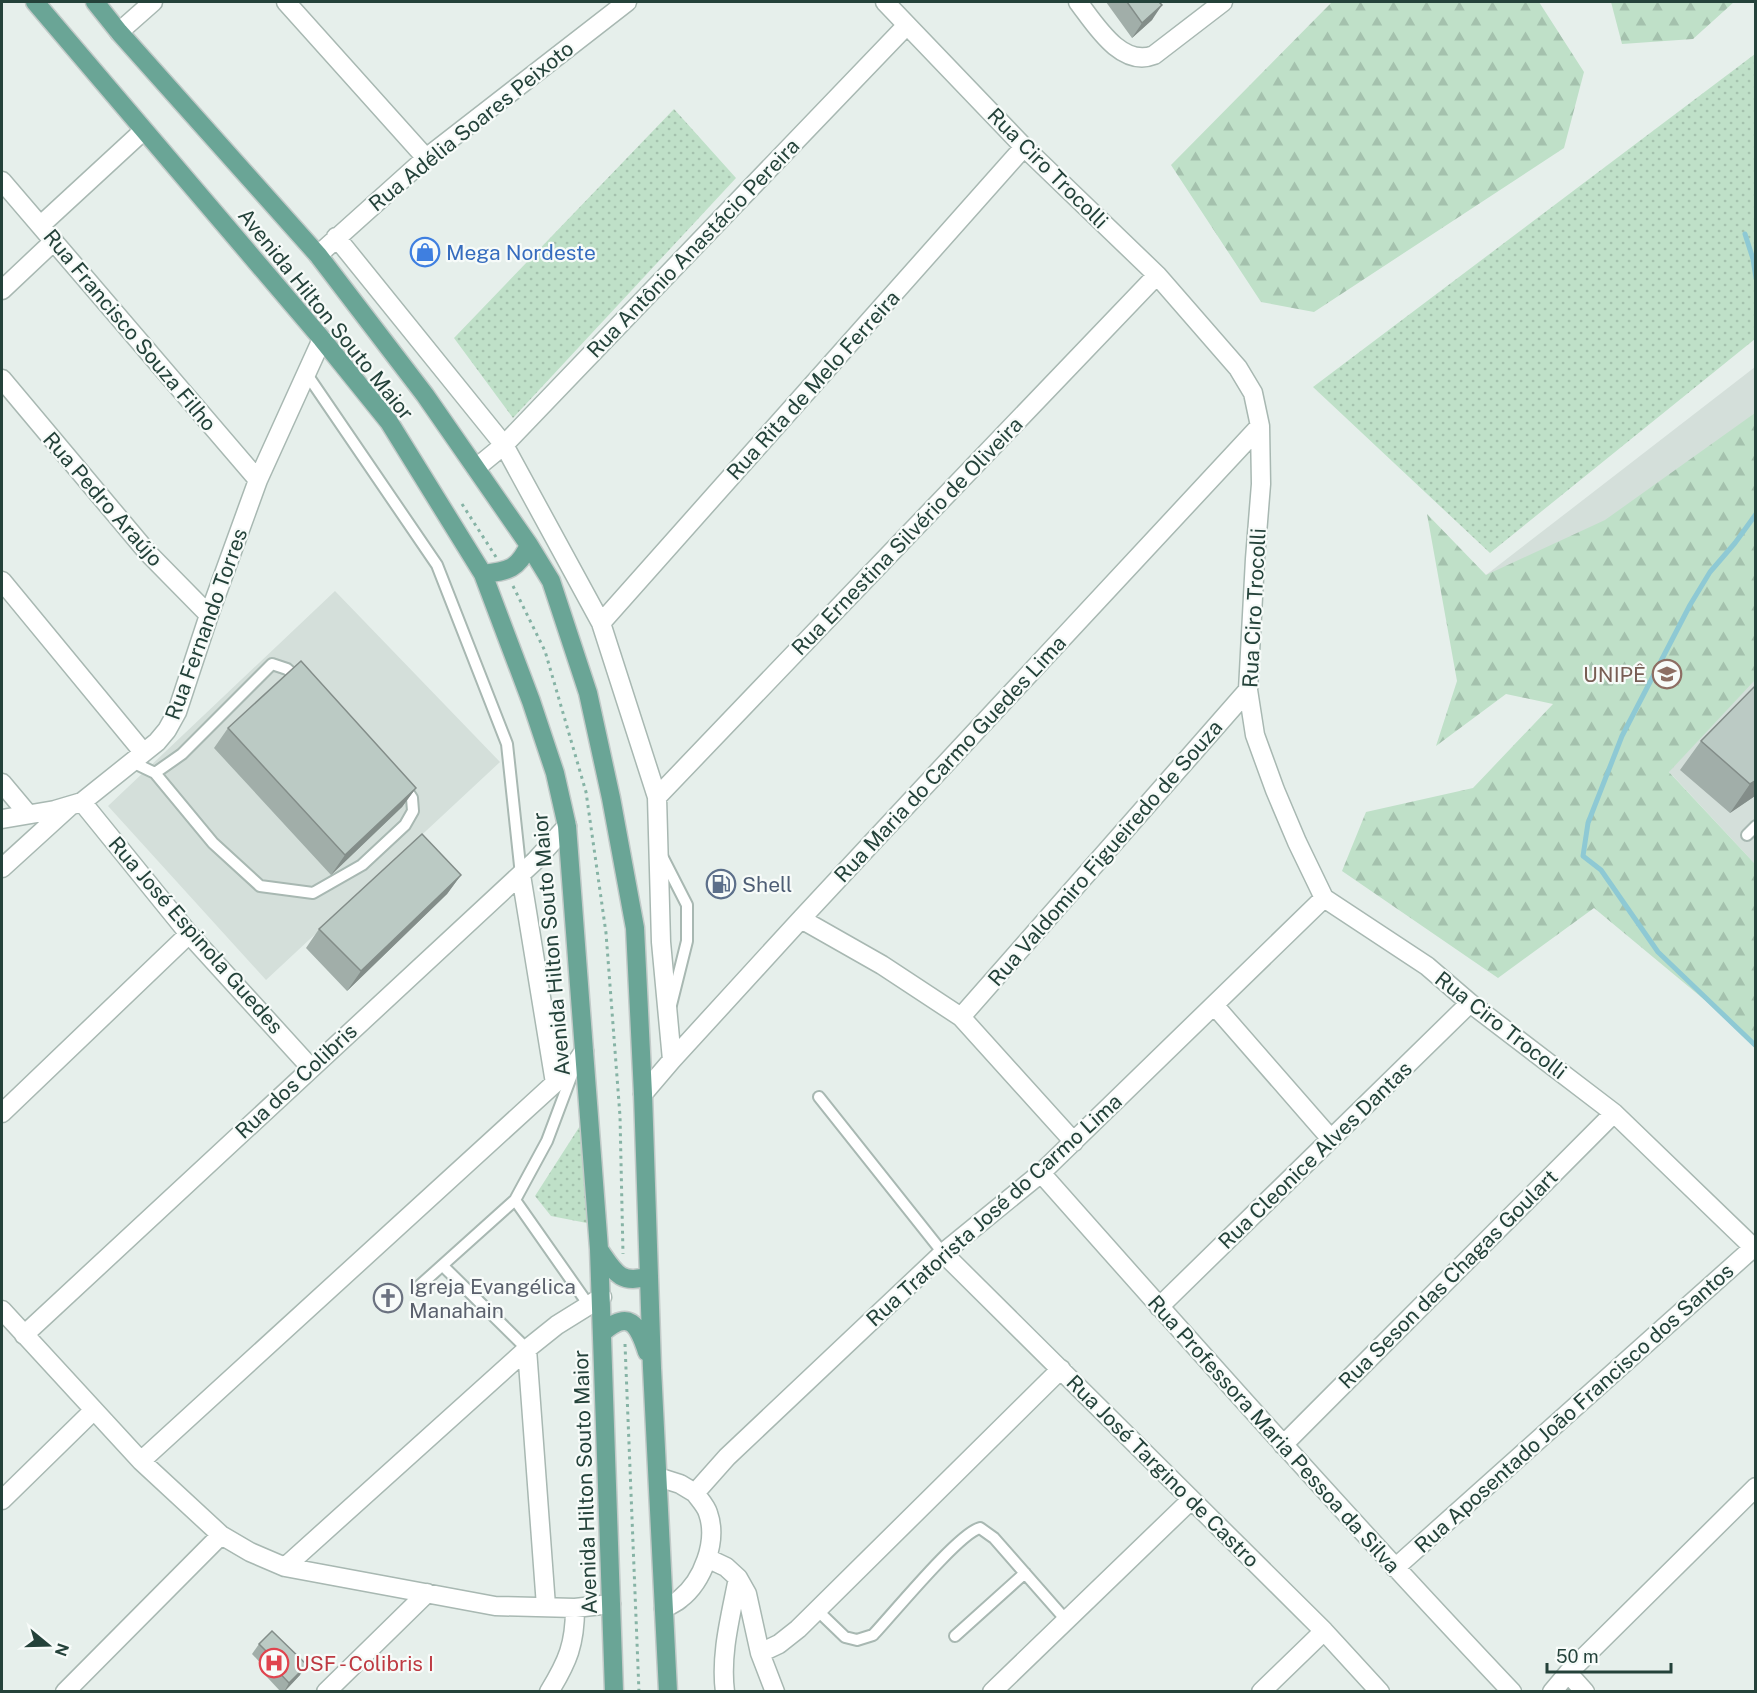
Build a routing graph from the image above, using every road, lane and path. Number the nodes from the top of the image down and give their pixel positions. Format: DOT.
graph roads {
  1 [pos="35,2"];
  2 [pos="95,2"];
  3 [pos="153,2"];
  4 [pos="286,2"];
  5 [pos="627,2"];
  6 [pos="885,2"];
  7 [pos="1078,2"];
  8 [pos="1222,2"];
  9 [pos="907,25"];
  10 [pos="119,32"];
  11 [pos="143,131"];
  12 [pos="1024,147"];
  13 [pos="426,158"];
  14 [pos="2,181"];
  15 [pos="41,225"];
  16 [pos="336,237"];
  17 [pos="54,241"];
  18 [pos="318,255"];
  19 [pos="1157,275"];
  20 [pos="2,290"];
  21 [pos="322,339"];
  22 [pos="306,373"];
  23 [pos="2,379"];
  24 [pos="1260,426"];
  25 [pos="504,445"];
  26 [pos="476,468"];
  27 [pos="258,480"];
  28 [pos="460,502"];
  29 [pos="529,545"];
  30 [pos="505,570"];
  31 [pos="483,574"];
  32 [pos="2,581"];
  33 [pos="208,615"];
  34 [pos="601,623"];
  35 [pos="311,690"];
  36 [pos="1248,690"];
  37 [pos="137,757"];
  38 [pos="155,773"];
  39 [pos="397,774"];
  40 [pos="2,783"];
  41 [pos="657,797"];
  42 [pos="76,804"];
  43 [pos="28,814"];
  44 [pos="2,819"];
  45 [pos="567,826"];
  46 [pos="1755,826"];
  47 [pos="1747,835"];
  48 [pos="658,850"];
  49 [pos="2,868"];
  50 [pos="521,875"];
  51 [pos="1324,898"];
  52 [pos="801,919"];
  53 [pos="189,934"];
  54 [pos="1470,1003"];
  55 [pos="1214,1005"];
  56 [pos="668,1017"];
  57 [pos="961,1017"];
  58 [pos="580,1057"];
  59 [pos="672,1060"];
  60 [pos="311,1068"];
  61 [pos="555,1083"];
  62 [pos="643,1094"];
  63 [pos="819,1097"];
  64 [pos="2,1113"];
  65 [pos="1614,1113"];
  66 [pos="1331,1139"];
  67 [pos="1074,1142"];
  68 [pos="1041,1173"];
  69 [pos="515,1200"];
  70 [pos="599,1249"];
  71 [pos="1754,1249"];
  72 [pos="943,1253"];
  73 [pos="443,1266"];
  74 [pos="649,1276"];
  75 [pos="623,1278"];
  76 [pos="417,1288"];
  77 [pos="595,1300"];
  78 [pos="1159,1307"];
  79 [pos="2,1310"];
  80 [pos="624,1321"];
  81 [pos="602,1333"];
  82 [pos="24,1335"];
  83 [pos="527,1349"];
  84 [pos="652,1368"];
  85 [pos="1060,1369"];
  86 [pos="94,1410"];
  87 [pos="1283,1445"];
  88 [pos="141,1461"];
  89 [pos="658,1477"];
  90 [pos="1755,1487"];
  91 [pos="695,1493"];
  92 [pos="2,1500"];
  93 [pos="1191,1500"];
  94 [pos="221,1535"];
  95 [pos="707,1558"];
  96 [pos="285,1567"];
  97 [pos="1395,1568"];
  98 [pos="1025,1573"];
  99 [pos="738,1578"];
  100 [pos="427,1593"];
  101 [pos="611,1604"];
  102 [pos="546,1606"];
  103 [pos="575,1608"];
  104 [pos="664,1609"];
  105 [pos="817,1610"];
  106 [pos="1066,1620"];
  107 [pos="1324,1631"];
  108 [pos="955,1636"];
  109 [pos="760,1653"];
  110 [pos="1568,1673"];
  111 [pos="65,1692"];
  112 [pos="326,1692"];
  113 [pos="549,1692"];
  114 [pos="614,1692"];
  115 [pos="639,1692"];
  116 [pos="668,1692"];
  117 [pos="725,1692"];
  118 [pos="775,1692"];
  119 [pos="992,1692"];
  120 [pos="1261,1692"];
  121 [pos="1380,1692"];
  122 [pos="1512,1692"];
  123 [pos="1552,1692"];
  124 [pos="1585,1692"];
  1 -- 11 [label="main road, Avenida Hilton Souto Maior"];
  2 -- 10 [label="main road, Avenida Hilton Souto Maior"];
  3 -- 10 [label="street"];
  4 -- 13 [label="street"];
  5 -- 13 [label="street, Rua Adélia Soares Peixoto"];
  6 -- 9 [label="street, Rua Ciro Trocolli"];
  7 -- 8 [label="street"];
  9 -- 12 [label="street, Rua Ciro Trocolli"];
  9 -- 25 [label="street, Rua Antônio Anastácio Pereira"];
  10 -- 18 [label="main road, Avenida Hilton Souto Maior"];
  11 -- 15 [label="street"];
  11 -- 21 [label="main road, Avenida Hilton Souto Maior"];
  12 -- 19 [label="street, Rua Ciro Trocolli"];
  12 -- 34 [label="street, Rua Rita de Melo Ferreira"];
  13 -- 16 [label="street, Rua Adélia Soares Peixoto"];
  14 -- 15 [label="street, Rua Francisco Souza Filho"];
  15 -- 17 [label="street, Rua Francisco Souza Filho"];
  16 -- 18 [label="street, Rua Adélia Soares Peixoto"];
  16 -- 25 [label="street"];
  17 -- 20 [label="street"];
  17 -- 27 [label="street, Rua Francisco Souza Filho"];
  18 -- 26 [label="main road, Avenida Hilton Souto Maior"];
  19 -- 24 [label="street, Rua Ciro Trocolli"];
  19 -- 41 [label="street, Rua Ernestina Silvério de Oliveira"];
  21 -- 22 [label="street, Rua Fernando Torres"];
  21 -- 31 [label="main road, Avenida Hilton Souto Maior"];
  22 -- 27 [label="street, Rua Fernando Torres"];
  22 -- 50 [label="lane"];
  23 -- 33 [label="street, Rua Pedro Araújo"];
  24 -- 36 [label="street, Rua Ciro Trocolli"];
  24 -- 52 [label="street, Rua Maria do Carmo Guedes Lima"];
  25 -- 26 [label="street, Rua Antônio Anastácio Pereira"];
  25 -- 34 [label="street"];
  26 -- 29 [label="main road, Avenida Hilton Souto Maior"];
  27 -- 33 [label="street, Rua Fernando Torres"];
  28 -- 30 [label="path"];
  29 -- 30 [label="main road"];
  29 -- 62 [label="main road, Avenida Hilton Souto Maior"];
  30 -- 31 [label="main road"];
  30 -- 75 [label="path"];
  31 -- 45 [label="main road, Avenida Hilton Souto Maior"];
  32 -- 37 [label="street"];
  33 -- 37 [label="street, Rua Fernando Torres"];
  34 -- 41 [label="street"];
  35 -- 38 [label="lane"];
  36 -- 51 [label="street, Rua Ciro Trocolli"];
  36 -- 57 [label="street, Rua Valdomiro Figueiredo de Souza"];
  37 -- 38 [label="lane"];
  37 -- 42 [label="street, Rua Fernando Torres"];
  38 -- 39 [label="lane"];
  40 -- 43 [label="street"];
  41 -- 48 [label="street"];
  42 -- 43 [label="street, Rua Fernando Torres"];
  42 -- 49 [label="street"];
  42 -- 53 [label="street, Rua José Espinola Guedes"];
  43 -- 44 [label="street, Rua Fernando Torres"];
  45 -- 50 [label="street, Rua dos Colibris"];
  45 -- 58 [label="main road, Avenida Hilton Souto Maior"];
  46 -- 47 [label="lane"];
  48 -- 56 [label="street"];
  48 -- 56 [label="lane"];
  50 -- 60 [label="street, Rua dos Colibris"];
  50 -- 61 [label="street"];
  51 -- 54 [label="street, Rua Ciro Trocolli"];
  51 -- 55 [label="street, Rua Tratorista José do Carmo Lima"];
  52 -- 57 [label="street"];
  52 -- 59 [label="street, Rua Maria do Carmo Guedes Lima"];
  53 -- 60 [label="street, Rua José Espinola Guedes"];
  53 -- 64 [label="street"];
  54 -- 65 [label="street, Rua Ciro Trocolli"];
  54 -- 66 [label="street, Rua Cleonice Alves Dantas"];
  55 -- 66 [label="street"];
  55 -- 67 [label="street, Rua Tratorista José do Carmo Lima"];
  56 -- 59 [label="street"];
  57 -- 67 [label="street"];
  58 -- 61 [label="street"];
  58 -- 69 [label="lane"];
  58 -- 70 [label="main road, Avenida Hilton Souto Maior"];
  59 -- 62 [label="street, Rua Maria do Carmo Guedes Lima"];
  60 -- 82 [label="street, Rua dos Colibris"];
  61 -- 88 [label="street"];
  62 -- 74 [label="main road, Avenida Hilton Souto Maior"];
  63 -- 72 [label="lane"];
  65 -- 71 [label="street, Rua Ciro Trocolli"];
  65 -- 87 [label="street, Rua Seson das Chagas Goulart"];
  66 -- 78 [label="street, Rua Cleonice Alves Dantas"];
  67 -- 68 [label="street, Rua Tratorista José do Carmo Lima"];
  68 -- 72 [label="street, Rua Tratorista José do Carmo Lima"];
  68 -- 78 [label="street, Rua Professora Maria Pessoa da Silva"];
  69 -- 73 [label="lane"];
  69 -- 77 [label="lane"];
  70 -- 75 [label="main road"];
  70 -- 77 [label="main road, Avenida Hilton Souto Maior"];
  71 -- 97 [label="street, Rua Aposentado João Francisco dos Santos"];
  72 -- 85 [label="street, Rua José Targino de Castro"];
  72 -- 91 [label="street, Rua Tratorista José do Carmo Lima"];
  73 -- 76 [label="lane"];
  73 -- 83 [label="lane"];
  74 -- 75 [label="main road"];
  74 -- 84 [label="main road, Avenida Hilton Souto Maior"];
  77 -- 81 [label="main road, Avenida Hilton Souto Maior"];
  77 -- 83 [label="street"];
  78 -- 87 [label="street, Rua Professora Maria Pessoa da Silva"];
  79 -- 82 [label="street"];
  80 -- 81 [label="main road"];
  80 -- 84 [label="main road"];
  80 -- 115 [label="path"];
  81 -- 101 [label="main road, Avenida Hilton Souto Maior"];
  82 -- 86 [label="street"];
  83 -- 96 [label="street"];
  83 -- 102 [label="street"];
  84 -- 89 [label="main road, Avenida Hilton Souto Maior"];
  85 -- 93 [label="street, Rua José Targino de Castro"];
  85 -- 105 [label="street"];
  86 -- 88 [label="street"];
  86 -- 92 [label="street"];
  87 -- 97 [label="street, Rua Professora Maria Pessoa da Silva"];
  88 -- 94 [label="street"];
  89 -- 91 [label="street"];
  89 -- 104 [label="main road, Avenida Hilton Souto Maior"];
  90 -- 110 [label="street"];
  91 -- 95 [label="street"];
  93 -- 106 [label="street"];
  93 -- 107 [label="street, Rua José Targino de Castro"];
  94 -- 96 [label="street"];
  94 -- 111 [label="street"];
  95 -- 99 [label="street"];
  95 -- 104 [label="street"];
  96 -- 100 [label="street"];
  97 -- 122 [label="street, Rua Professora Maria Pessoa da Silva"];
  98 -- 105 [label="lane"];
  98 -- 106 [label="lane"];
  98 -- 108 [label="lane"];
  99 -- 109 [label="street"];
  99 -- 117 [label="street"];
  100 -- 102 [label="street"];
  100 -- 112 [label="street"];
  101 -- 103 [label="street"];
  101 -- 114 [label="main road, Avenida Hilton Souto Maior"];
  102 -- 103 [label="street"];
  103 -- 113 [label="street"];
  104 -- 116 [label="main road, Avenida Hilton Souto Maior"];
  105 -- 109 [label="street"];
  106 -- 119 [label="street"];
  107 -- 120 [label="street"];
  107 -- 121 [label="street, Rua José Targino de Castro"];
  109 -- 118 [label="street"];
  110 -- 123 [label="street"];
  110 -- 124 [label="street"];
}
